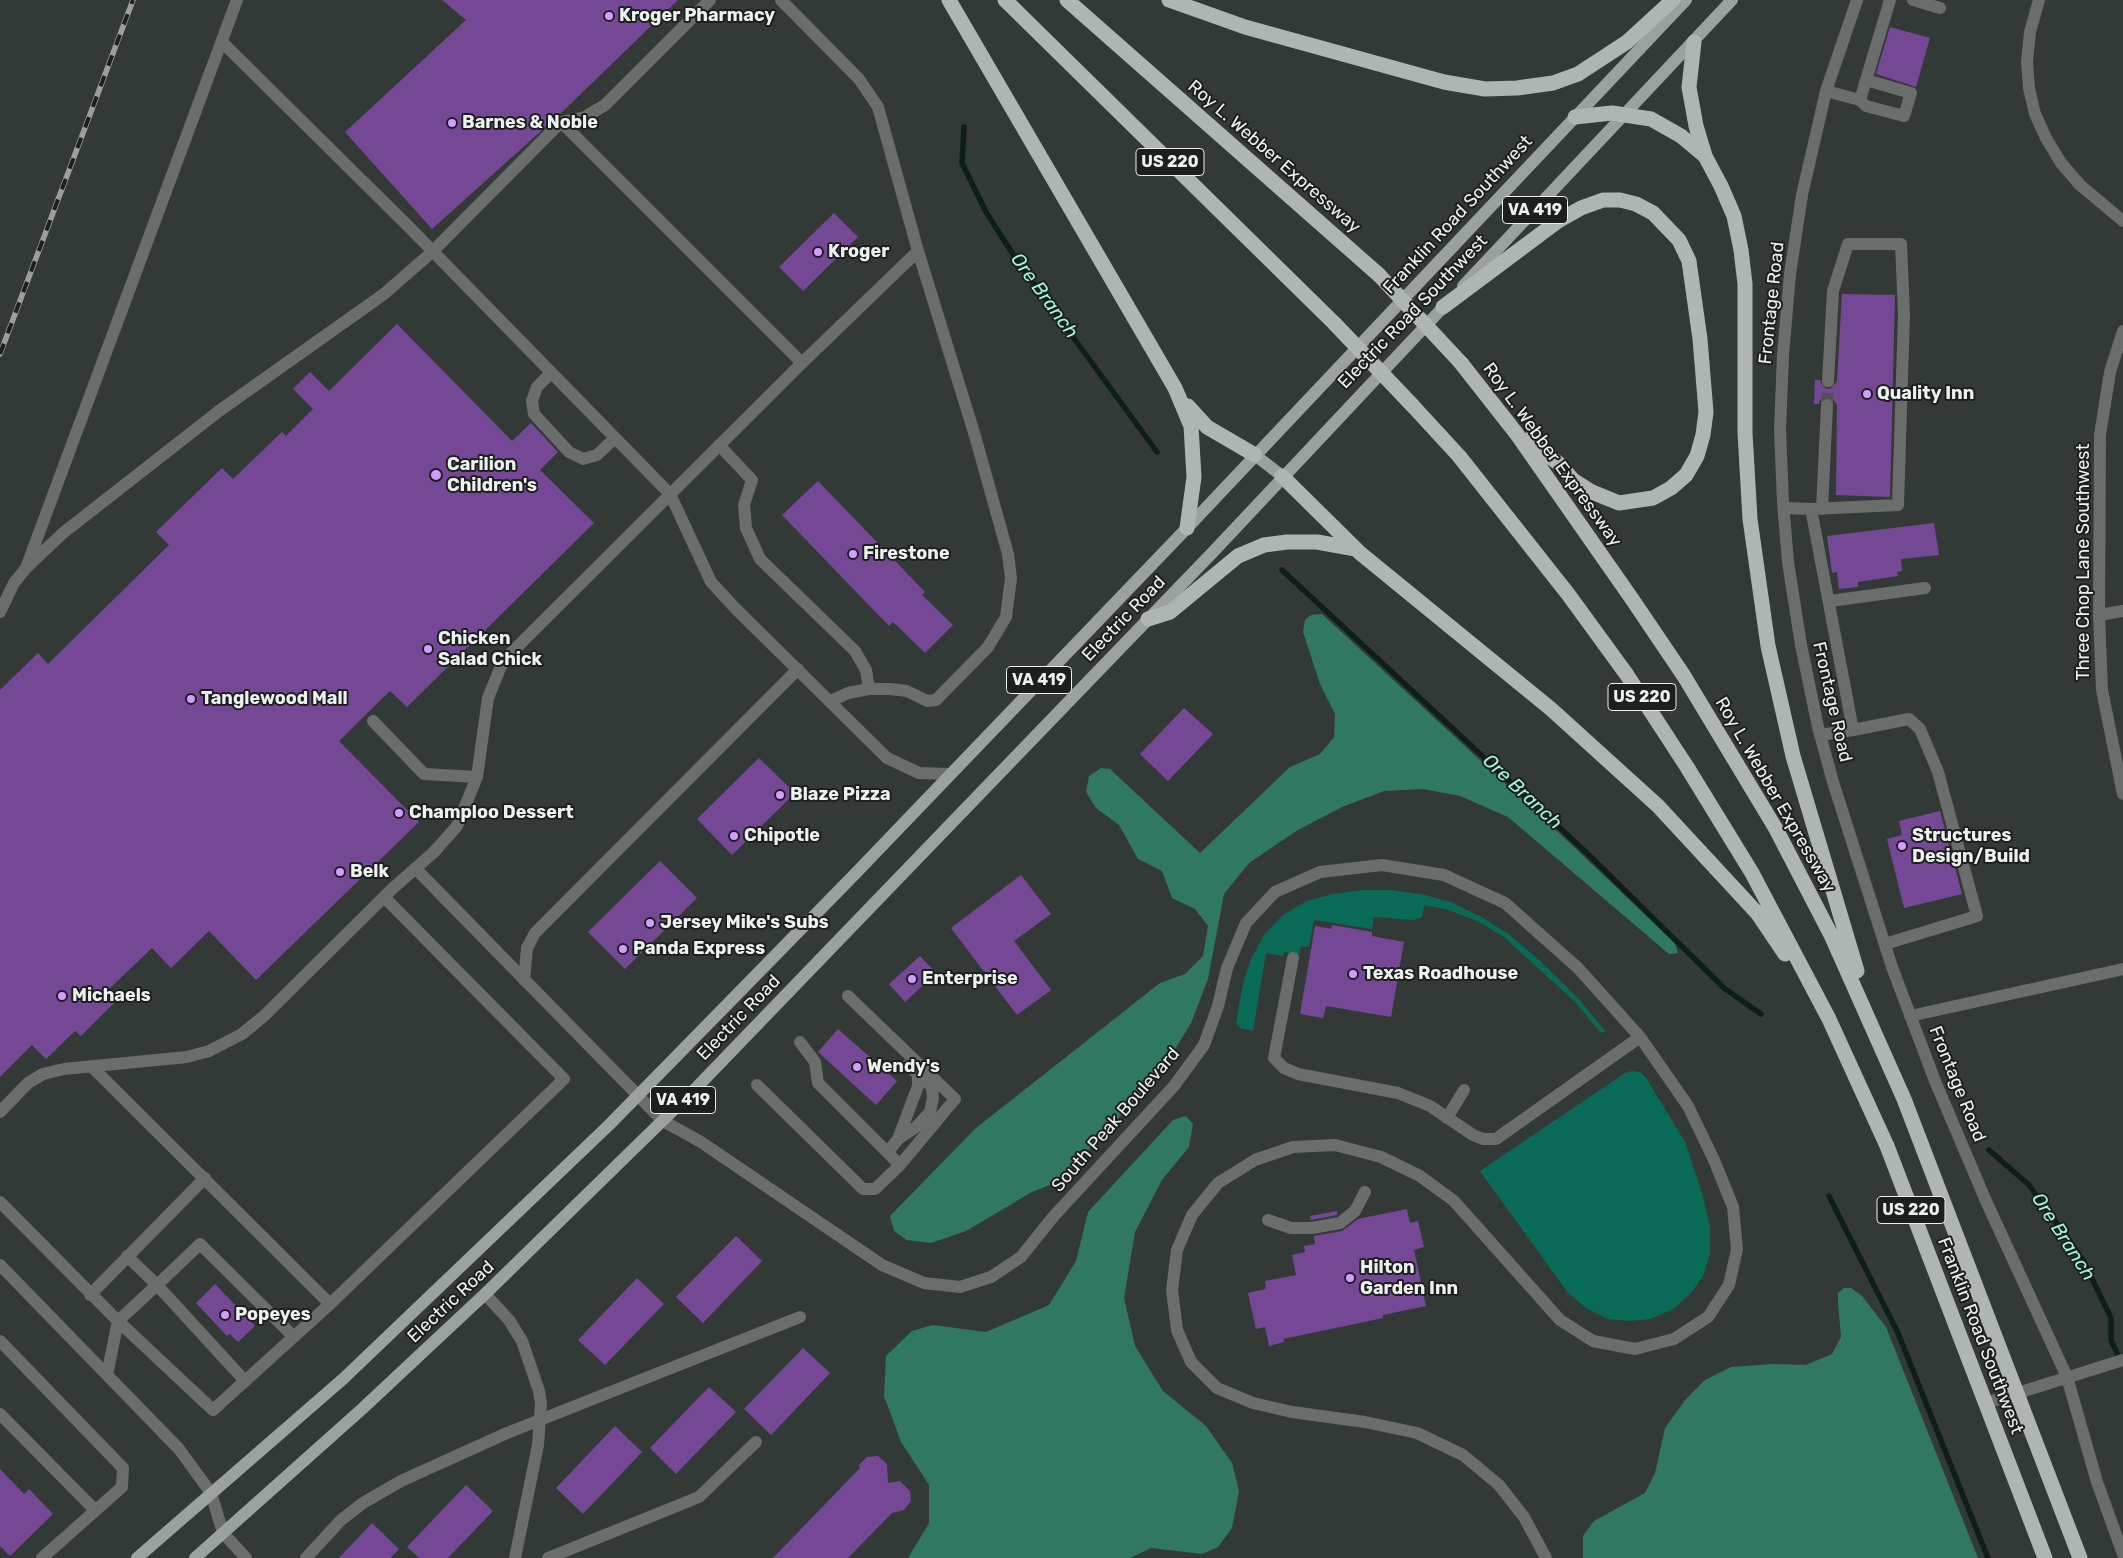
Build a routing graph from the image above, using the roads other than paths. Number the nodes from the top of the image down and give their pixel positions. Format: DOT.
graph roads {
  1 [pos="237,0"];
  2 [pos="710,0"];
  3 [pos="781,0"];
  4 [pos="949,0"];
  5 [pos="1005,0"];
  6 [pos="1067,0"];
  7 [pos="1169,0"];
  8 [pos="1673,0"];
  9 [pos="1686,0"];
  10 [pos="1732,0"];
  11 [pos="1857,0"];
  12 [pos="1890,0"];
  13 [pos="1913,0"];
  14 [pos="2039,0"];
  15 [pos="1940,8"];
  16 [pos="222,42"];
  17 [pos="1694,42"];
  18 [pos="1866,80"];
  19 [pos="1826,91"];
  20 [pos="1860,100"];
  21 [pos="1627,113"];
  22 [pos="1575,117"];
  23 [pos="561,122"];
  24 [pos="1705,156"];
  25 [pos="2123,221"];
  26 [pos="918,251"];
  27 [pos="432,252"];
  28 [pos="1443,307"];
  29 [pos="2123,331"];
  30 [pos="802,363"];
  31 [pos="551,373"];
  32 [pos="1828,381"];
  33 [pos="1175,388"];
  34 [pos="1828,405"];
  35 [pos="1516,433"];
  36 [pos="615,438"];
  37 [pos="719,445"];
  38 [pos="1255,455"];
  39 [pos="1282,476"];
  40 [pos="670,494"];
  41 [pos="1784,508"];
  42 [pos="1816,509"];
  43 [pos="1187,528"];
  44 [pos="1356,549"];
  45 [pos="26,568"];
  46 [pos="1925,588"];
  47 [pos="1830,602"];
  48 [pos="0,612"];
  49 [pos="2123,612"];
  50 [pos="2099,615"];
  51 [pos="1148,619"];
  52 [pos="798,669"];
  53 [pos="869,689"];
  54 [pos="830,701"];
  55 [pos="373,721"];
  56 [pos="1853,730"];
  57 [pos="1820,735"];
  58 [pos="949,774"];
  59 [pos="477,777"];
  60 [pos="2123,794"];
  61 [pos="415,868"];
  62 [pos="384,897"];
  63 [pos="1885,944"];
  64 [pos="1293,958"];
  65 [pos="2123,969"];
  66 [pos="524,980"];
  67 [pos="848,996"];
  68 [pos="1910,1016"];
  69 [pos="1829,1019"];
  70 [pos="885,1032"];
  71 [pos="1876,1034"];
  72 [pos="1640,1037"];
  73 [pos="800,1042"];
  74 [pos="92,1067"];
  75 [pos="918,1074"];
  76 [pos="757,1085"];
  77 [pos="1464,1090"];
  78 [pos="638,1096"];
  79 [pos="0,1112"];
  80 [pos="1448,1118"];
  81 [pos="662,1121"];
  82 [pos="898,1139"];
  83 [pos="888,1152"];
  84 [pos="900,1165"];
  85 [pos="205,1178"];
  86 [pos="1365,1192"];
  87 [pos="0,1202"];
  88 [pos="1268,1220"];
  89 [pos="127,1256"];
  90 [pos="0,1265"];
  91 [pos="158,1285"];
  92 [pos="90,1294"];
  93 [pos="485,1294"];
  94 [pos="330,1304"];
  95 [pos="800,1317"];
  96 [pos="118,1321"];
  97 [pos="294,1337"];
  98 [pos="0,1341"];
  99 [pos="2123,1360"];
  100 [pos="107,1375"];
  101 [pos="2067,1377"];
  102 [pos="245,1381"];
  103 [pos="2018,1393"];
  104 [pos="1986,1403"];
  105 [pos="0,1415"];
  106 [pos="541,1421"];
  107 [pos="756,1442"];
  108 [pos="211,1493"];
  109 [pos="96,1510"];
  110 [pos="223,1533"];
  111 [pos="2123,1554"];
  112 [pos="42,1558"];
  113 [pos="137,1558"];
  114 [pos="194,1558"];
  115 [pos="246,1558"];
  116 [pos="306,1558"];
  117 [pos="515,1558"];
  118 [pos="548,1558"];
  119 [pos="1546,1558"];
  120 [pos="2044,1558"];
  121 [pos="2080,1558"];
  1 -- 16 [label="street"];
  2 -- 23 [label="street"];
  3 -- 26 [label="street"];
  4 -- 33 [label="highway"];
  5 -- 69 [label="highway, US 220, bridge"];
  6 -- 35 [label="highway, Roy L. Webber Expressway / US 220, bridge"];
  7 -- 8 [label="highway"];
  9 -- 22 [label="main road, Franklin Road Southwest"];
  10 -- 17 [label="main road"];
  11 -- 19 [label="street, Frontage Road"];
  12 -- 18 [label="street"];
  13 -- 15 [label="street"];
  14 -- 25 [label="street"];
  16 -- 27 [label="street"];
  16 -- 45 [label="street"];
  17 -- 21 [label="main road, Electric Road Southwest / VA 419"];
  17 -- 24 [label="highway"];
  18 -- 20 [label="street"];
  18 -- 20 [label="street"];
  19 -- 20 [label="street"];
  19 -- 41 [label="street, Frontage Road"];
  21 -- 22 [label="highway"];
  21 -- 24 [label="highway"];
  21 -- 28 [label="main road, Electric Road Southwest / VA 419"];
  22 -- 38 [label="main road, Franklin Road Southwest"];
  23 -- 27 [label="street"];
  23 -- 30 [label="street"];
  24 -- 71 [label="highway"];
  26 -- 30 [label="street"];
  26 -- 53 [label="street"];
  27 -- 31 [label="street"];
  27 -- 45 [label="street"];
  28 -- 35 [label="highway"];
  28 -- 39 [label="main road, Electric Road Southwest / VA 419"];
  29 -- 50 [label="street, Three Chop Lane Southwest"];
  30 -- 37 [label="street"];
  31 -- 36 [label="street"];
  31 -- 36 [label="street"];
  32 -- 42 [label="street"];
  33 -- 38 [label="highway"];
  33 -- 43 [label="highway"];
  34 -- 42 [label="street"];
  35 -- 71 [label="highway, Roy L. Webber Expressway / US 220"];
  36 -- 40 [label="street"];
  37 -- 40 [label="street"];
  37 -- 53 [label="street"];
  38 -- 39 [label="main road"];
  38 -- 43 [label="main road, VA 419"];
  39 -- 44 [label="highway"];
  39 -- 51 [label="main road, Electric Road / VA 419"];
  40 -- 52 [label="street"];
  40 -- 59 [label="street"];
  41 -- 42 [label="street"];
  41 -- 57 [label="street, Frontage Road"];
  42 -- 47 [label="street"];
  43 -- 58 [label="main road, Electric Road / VA 419"];
  44 -- 51 [label="highway"];
  44 -- 69 [label="highway"];
  45 -- 48 [label="street"];
  46 -- 47 [label="street"];
  47 -- 56 [label="street"];
  49 -- 50 [label="street"];
  50 -- 60 [label="street, Three Chop Lane Southwest"];
  51 -- 81 [label="main road, Electric Road / VA 419"];
  52 -- 54 [label="street"];
  52 -- 66 [label="street"];
  53 -- 54 [label="street"];
  54 -- 58 [label="street"];
  55 -- 59 [label="street"];
  56 -- 57 [label="street"];
  56 -- 63 [label="street"];
  57 -- 63 [label="street, Frontage Road"];
  58 -- 78 [label="main road, Electric Road / VA 419"];
  59 -- 61 [label="street"];
  61 -- 62 [label="street"];
  61 -- 66 [label="street, South Peak Boulevard"];
  62 -- 74 [label="street"];
  62 -- 94 [label="street"];
  63 -- 68 [label="street, Frontage Road"];
  64 -- 80 [label="street"];
  65 -- 68 [label="street"];
  66 -- 78 [label="street, South Peak Boulevard"];
  67 -- 70 [label="street"];
  68 -- 101 [label="street, Frontage Road"];
  69 -- 104 [label="highway, Franklin Road Southwest / US 220"];
  70 -- 75 [label="street"];
  70 -- 84 [label="street"];
  71 -- 103 [label="highway, Franklin Road Southwest / US 220"];
  72 -- 80 [label="street"];
  72 -- 81 [label="street, South Peak Boulevard"];
  72 -- 119 [label="street, South Peak Boulevard"];
  73 -- 83 [label="street"];
  74 -- 79 [label="street"];
  74 -- 85 [label="street"];
  75 -- 82 [label="street"];
  75 -- 82 [label="street"];
  76 -- 84 [label="street"];
  77 -- 80 [label="street"];
  78 -- 81 [label="street, South Peak Boulevard"];
  78 -- 108 [label="main road, Electric Road / VA 419"];
  81 -- 93 [label="main road, Electric Road / VA 419"];
  82 -- 83 [label="street"];
  83 -- 84 [label="street"];
  85 -- 89 [label="street"];
  85 -- 94 [label="street"];
  86 -- 88 [label="street"];
  87 -- 92 [label="street"];
  89 -- 91 [label="street"];
  89 -- 92 [label="street"];
  90 -- 100 [label="street"];
  91 -- 96 [label="street"];
  91 -- 97 [label="street"];
  91 -- 102 [label="street"];
  92 -- 96 [label="street"];
  93 -- 106 [label="street"];
  93 -- 110 [label="main road, Electric Road / VA 419"];
  94 -- 97 [label="street"];
  95 -- 106 [label="street"];
  96 -- 100 [label="street"];
  96 -- 102 [label="street"];
  97 -- 102 [label="street"];
  98 -- 109 [label="street"];
  99 -- 101 [label="street"];
  100 -- 108 [label="street"];
  101 -- 103 [label="street"];
  101 -- 111 [label="street, Frontage Road"];
  103 -- 104 [label="street"];
  103 -- 121 [label="highway, Franklin Road Southwest / US 220"];
  104 -- 120 [label="highway, Franklin Road Southwest / US 220"];
  105 -- 109 [label="street"];
  106 -- 116 [label="street"];
  106 -- 117 [label="street"];
  107 -- 118 [label="street"];
  108 -- 110 [label="street"];
  108 -- 113 [label="main road, Electric Road / VA 419"];
  109 -- 112 [label="street"];
  110 -- 114 [label="main road, Electric Road / VA 419"];
  110 -- 115 [label="street"];
}
